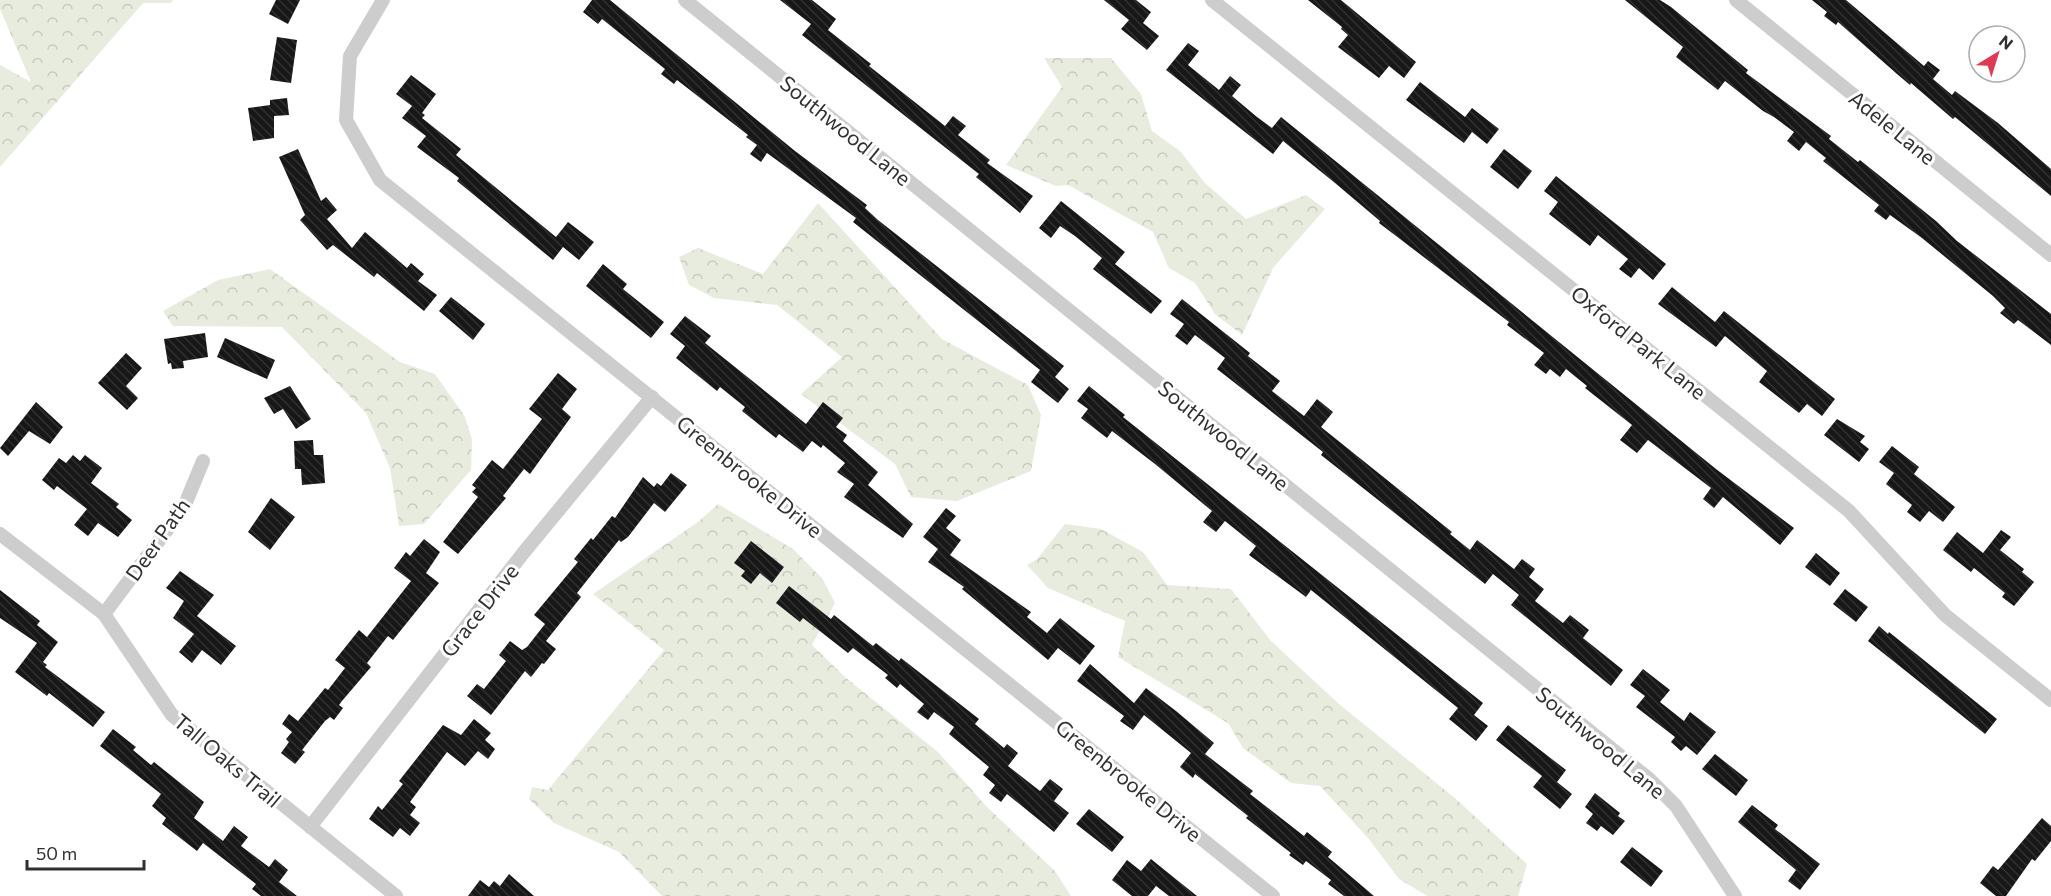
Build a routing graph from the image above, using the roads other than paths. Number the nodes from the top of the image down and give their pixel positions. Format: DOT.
graph roads {
  1 [pos="383,0"];
  2 [pos="685,0"];
  3 [pos="1212,0"];
  4 [pos="1736,0"];
  5 [pos="2051,255"];
  6 [pos="652,397"];
  7 [pos="202,460"];
  8 [pos="0,534"];
  9 [pos="104,614"];
  10 [pos="2051,700"];
  11 [pos="310,827"];
  12 [pos="396,896"];
  13 [pos="1273,896"];
  14 [pos="1735,896"];
  1 -- 6 [label="street, Greenbrooke Drive"];
  2 -- 14 [label="street, Southwood Lane"];
  3 -- 10 [label="street, Oxford Park Lane"];
  4 -- 5 [label="street, Adele Lane"];
  6 -- 11 [label="street, Grace Drive"];
  6 -- 13 [label="street, Greenbrooke Drive"];
  7 -- 9 [label="street, Deer Path"];
  8 -- 9 [label="street, Tall Oaks Trail"];
  9 -- 11 [label="street, Tall Oaks Trail"];
  11 -- 12 [label="street, Tall Oaks Trail"];
}
